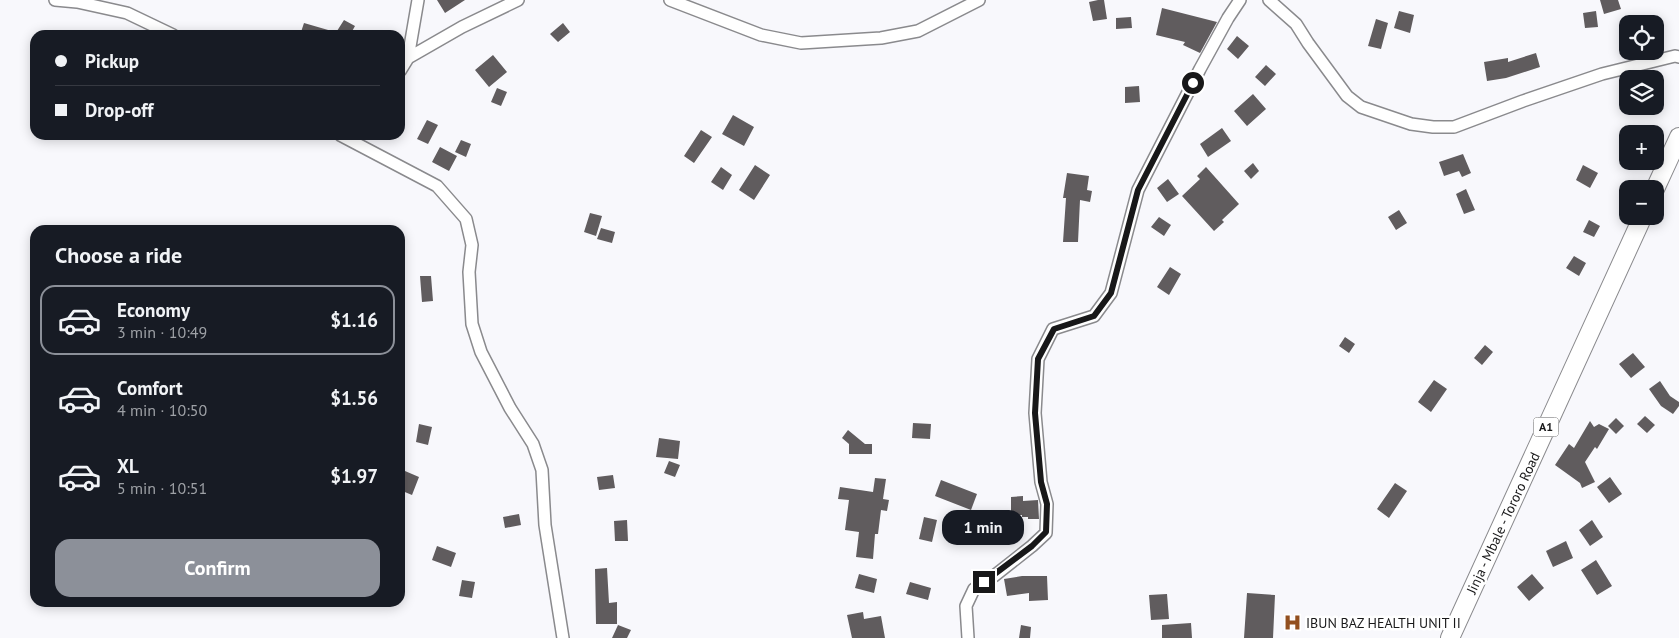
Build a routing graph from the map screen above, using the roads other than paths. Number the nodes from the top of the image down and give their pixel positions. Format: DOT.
graph roads {
  1 [pos="55,0"];
  2 [pos="418,0"];
  3 [pos="518,0"];
  4 [pos="670,0"];
  5 [pos="979,0"];
  6 [pos="1240,0"];
  7 [pos="1269,0"];
  8 [pos="163,30"];
  9 [pos="1679,57"];
  10 [pos="408,58"];
  11 [pos="405,63"];
  12 [pos="1679,137"];
  13 [pos="362,140"];
  14 [pos="1660,180"];
  15 [pos="1639,225"];
  16 [pos="563,638"];
  17 [pos="968,638"];
  18 [pos="1450,638"];
  1 -- 8 [label="street"];
  2 -- 10 [label="street"];
  3 -- 10 [label="street"];
  4 -- 5 [label="street"];
  6 -- 17 [label="street"];
  7 -- 9 [label="street"];
  10 -- 11 [label="street"];
  12 -- 14 [label="main road"];
  13 -- 16 [label="street"];
  15 -- 18 [label="main road, Jinja - Mbale - Tororo Road / A1"];
}
